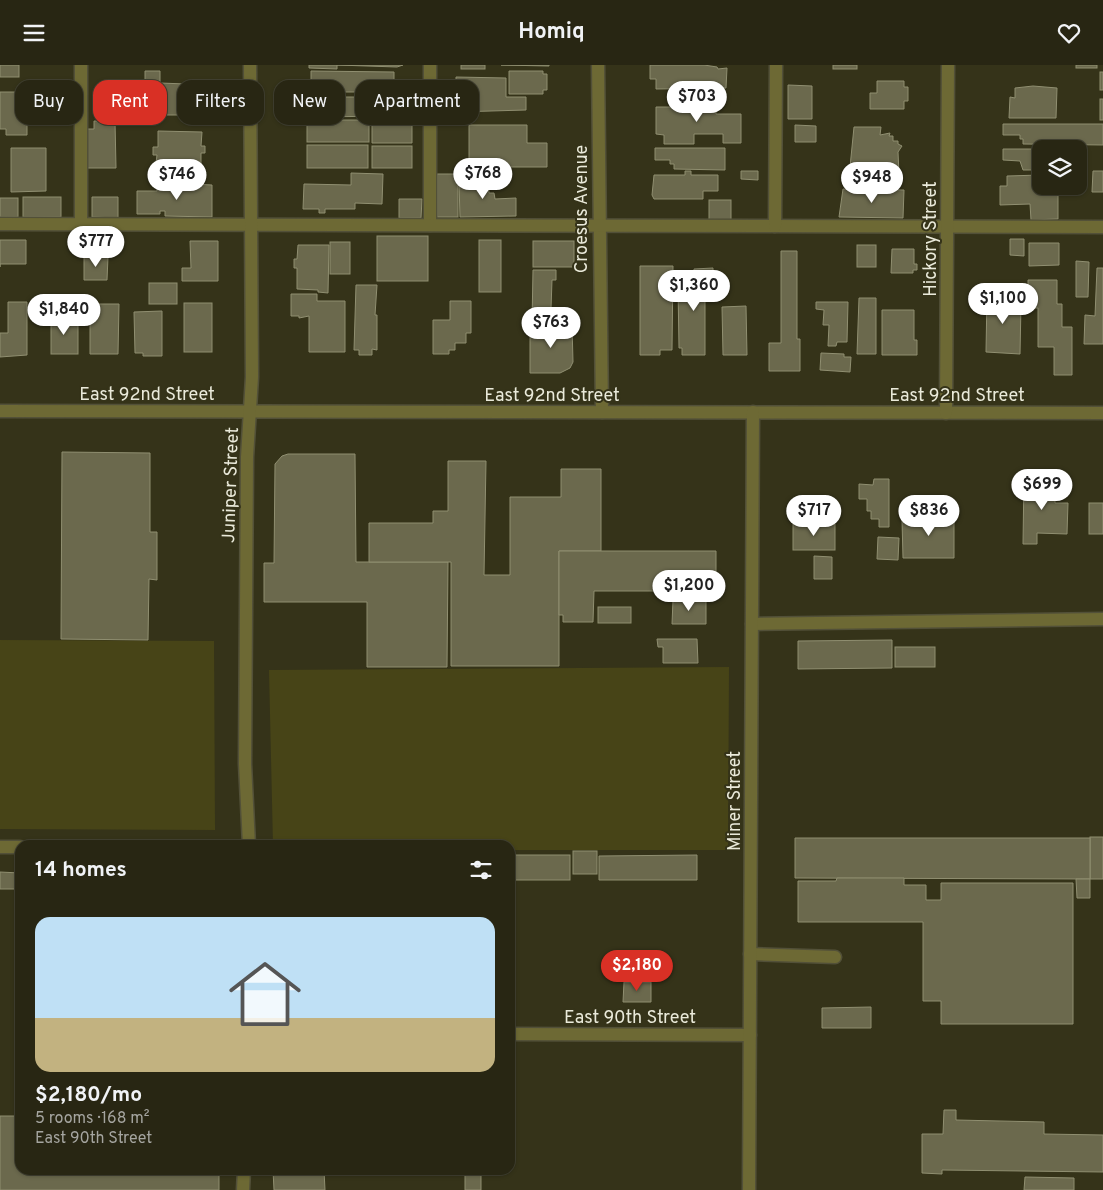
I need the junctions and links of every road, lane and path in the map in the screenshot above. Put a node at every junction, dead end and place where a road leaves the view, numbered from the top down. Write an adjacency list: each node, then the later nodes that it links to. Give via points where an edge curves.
1 (81, 65): 8 (street)
2 (250, 65): 9 (street, Juniper Street)
3 (430, 65): 10 (street)
4 (598, 65): 11 (street, Croesus Avenue)
5 (776, 65): 12 (street)
6 (948, 65): 13 (street, Hickory Street)
7 (0, 225): 8 (street)
8 (81, 225): 9 (street)
9 (250, 225): 10 (street); 16 (street, Juniper Street)
10 (430, 225): 11 (street)
11 (598, 225): 12 (street); 17 (street, Croesus Avenue)
12 (775, 226): 13 (street)
13 (947, 227): 14 (street); 19 (street, Hickory Street)
14 (1103, 227)
15 (0, 411): 16 (street, East 92nd Street)
16 (250, 411): 17 (street, East 92nd Street); 23 (street, Juniper Street, via 245,754)
17 (602, 412): 18 (street, East 92nd Street)
18 (753, 413): 19 (street, East 92nd Street); 22 (street, Miner Street)
19 (946, 413): 20 (street, East 92nd Street)
20 (1103, 413)
21 (1103, 619): 22 (street)
22 (752, 624): 26 (street, Miner Street)
23 (248, 840)
24 (0, 847): 25 (street)
25 (15, 847)
26 (750, 955): 27 (street); 29 (street, Miner Street)
27 (835, 957)
28 (515, 1034): 29 (street, East 90th Street)
29 (750, 1035): 32 (street, Miner Street)
30 (244, 1175): 31 (street)
31 (243, 1190)
32 (749, 1190)

